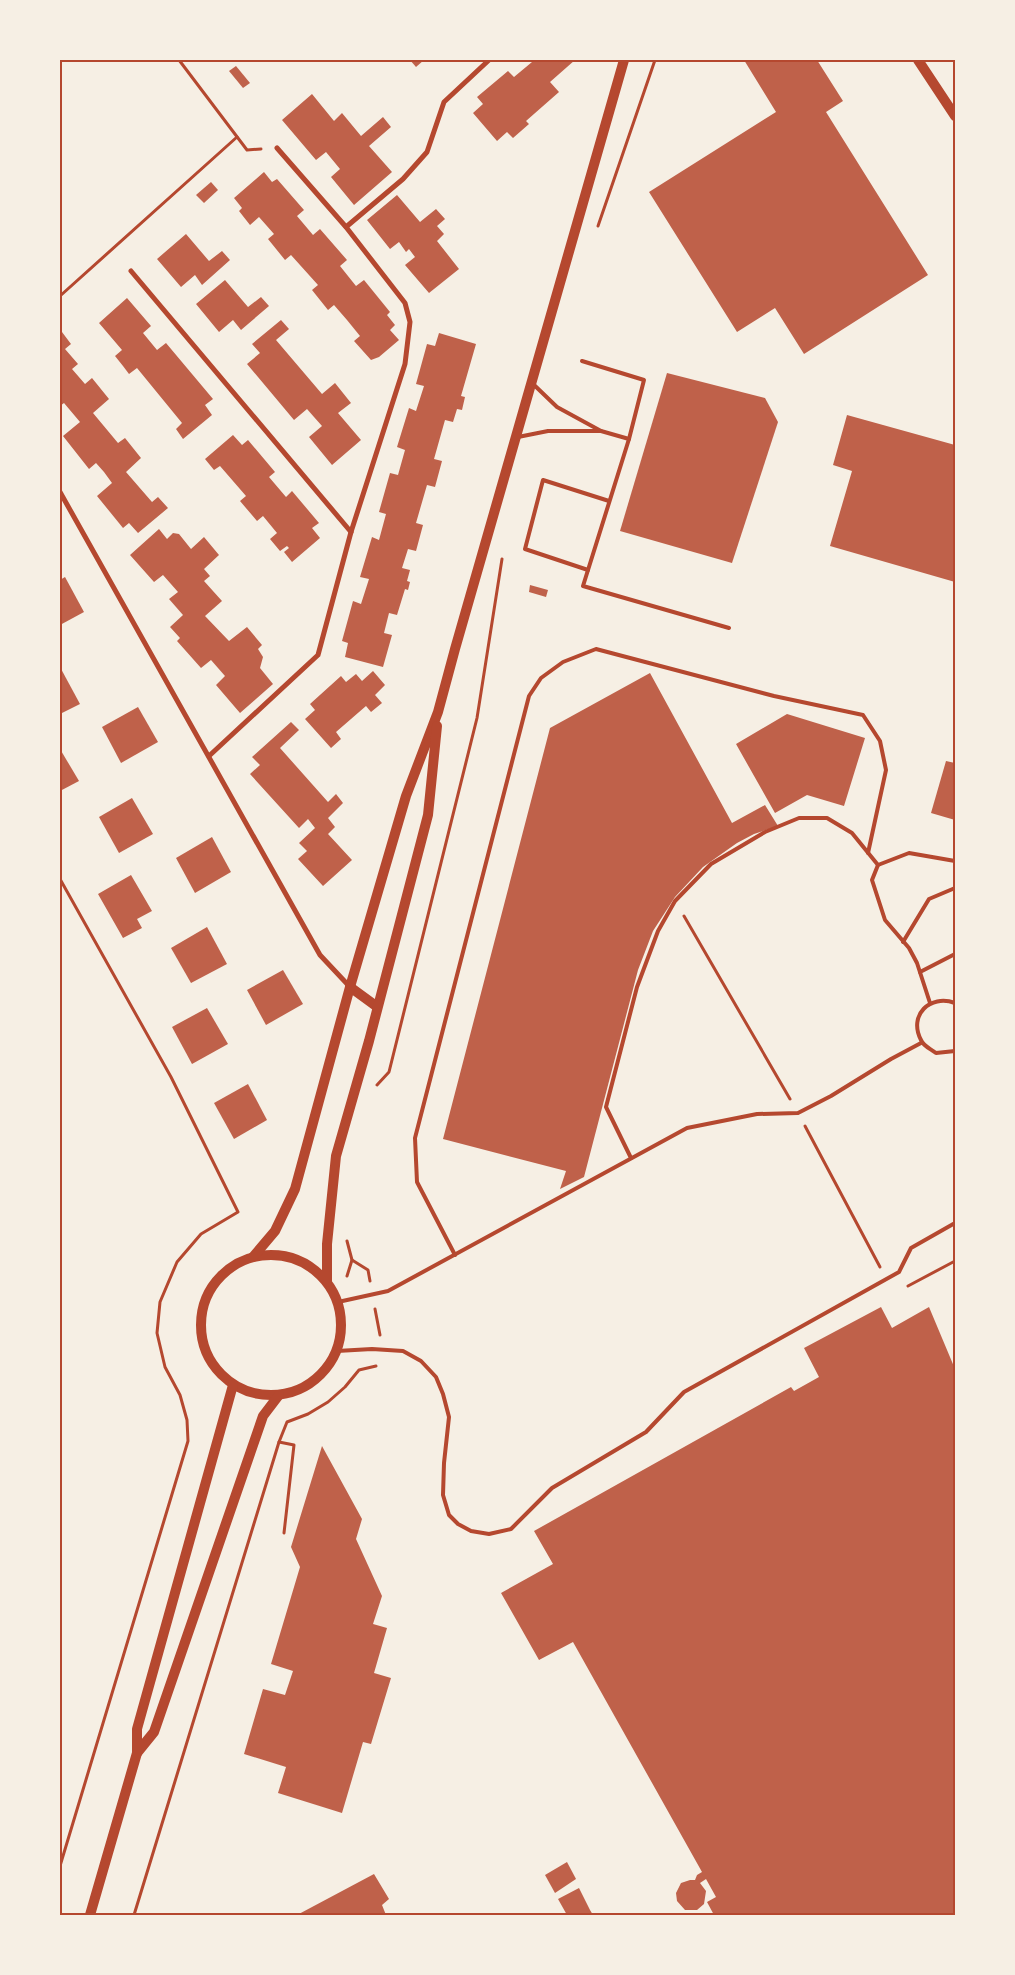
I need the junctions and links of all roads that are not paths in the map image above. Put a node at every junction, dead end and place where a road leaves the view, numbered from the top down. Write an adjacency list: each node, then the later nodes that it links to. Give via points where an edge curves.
1 (489, 60): 6 (street, via 444,102 427,152 404,178)
2 (624, 60): 9 (main road)
3 (918, 60): 4 (main road)
4 (955, 116)
5 (276, 148): 6 (street)
6 (346, 228): 15 (street, via 405,303 410,322 405,364)
7 (131, 271): 15 (street)
8 (582, 361): 12 (lane, via 644,380)
9 (531, 382): 10 (lane, via 557,407); 11 (main road)
10 (601, 431): 11 (lane, via 548,431); 12 (lane)
11 (516, 438): 18 (main road)
12 (628, 439): 14 (lane)
13 (60, 492): 19 (street)
14 (609, 501): 16 (lane); 16 (lane, via 543,480 525,549)
15 (351, 532): 19 (street, via 318,656)
16 (588, 570): 17 (lane, via 583,586)
17 (729, 628)
18 (438, 712): 27 (main road, via 406,796); 30 (main road, via 428,814)
19 (209, 756): 27 (street, via 320,955)
20 (868, 853): 22 (lane); 33 (lane, via 852,833 828,818 799,818 765,832 711,864 675,901 658,931 637,987 606,1107); 35 (lane, via 886,770 880,741 863,714 774,696 596,649 563,662 541,678 529,696 415,1138 417,1182)
21 (955, 861): 22 (lane, via 909,853)
22 (878, 865): 24 (lane, via 872,880 885,920)
23 (955, 888): 24 (lane, via 929,900)
24 (903, 942): 26 (lane)
25 (955, 954): 26 (lane)
26 (920, 972): 28 (lane)
27 (350, 987): 30 (main road); 36 (main road, via 294,1189 275,1232)
28 (930, 1003): 29 (lane, via 945,1000); 31 (lane, via 920,1014 916,1028)
29 (955, 1003)
30 (376, 1006): 37 (main road, via 336,1156 326,1244)
31 (921, 1043): 32 (lane, via 936,1053); 33 (lane, via 798,1113 757,1114 687,1128)
32 (955, 1051)
33 (631, 1158): 35 (lane)
34 (955, 1224): 39 (lane, via 911,1248 899,1272 684,1392 646,1432 552,1488 511,1529 489,1534 471,1531 449,1515 443,1496 449,1417 436,1377 421,1361 403,1351)
35 (455, 1255): 38 (lane, via 388,1291)
36 (253, 1257): 37 (main road, via 274,1254 294,1258 312,1267); 40 (main road, via 234,1264 219,1278 207,1294 201,1314 201,1335 206,1354 218,1372)
37 (327, 1282): 38 (main road)
38 (338, 1302): 39 (main road, via 341,1336)
39 (337, 1352): 41 (main road, via 314,1381 297,1391)
40 (233, 1385): 41 (main road, via 255,1394); 42 (main road, via 137,1729)
41 (278, 1395): 42 (main road, via 263,1416 154,1732)
42 (137, 1753): 43 (main road)
43 (90, 1915)

